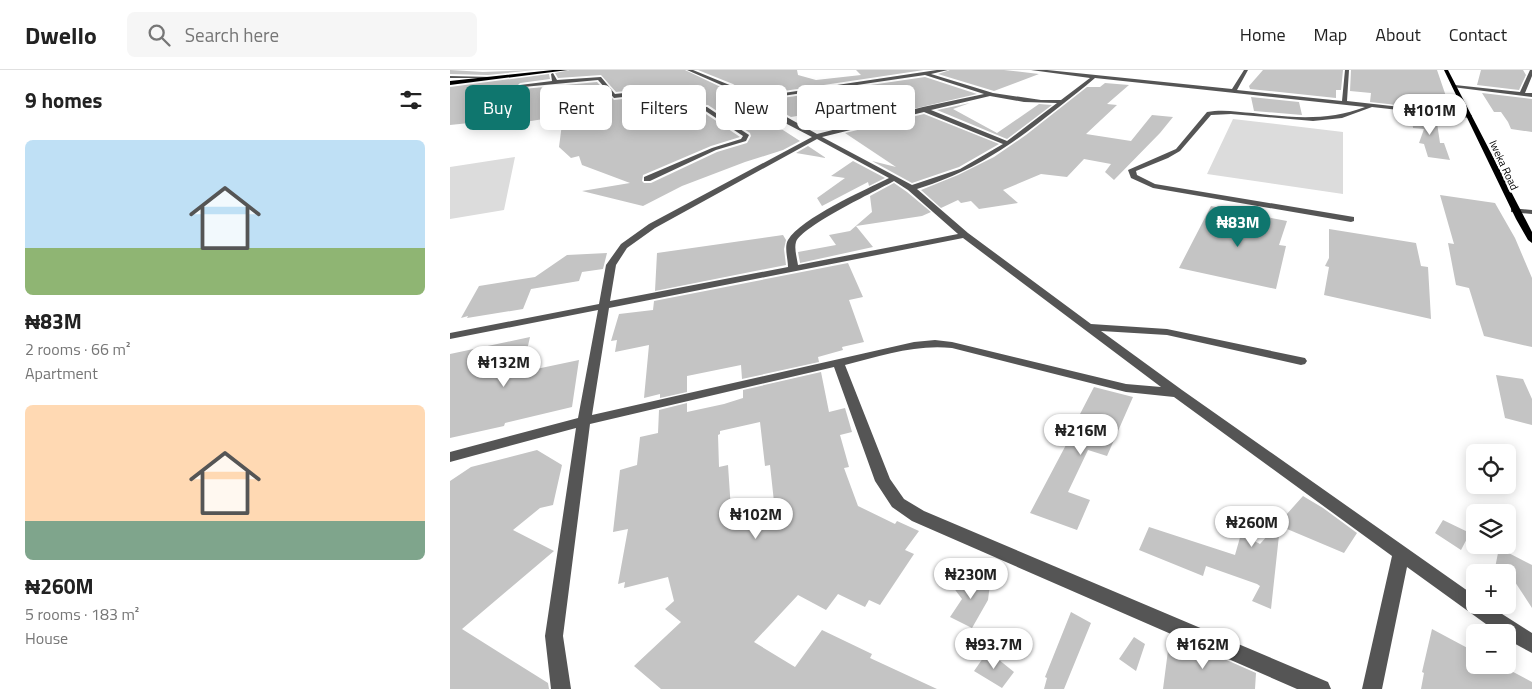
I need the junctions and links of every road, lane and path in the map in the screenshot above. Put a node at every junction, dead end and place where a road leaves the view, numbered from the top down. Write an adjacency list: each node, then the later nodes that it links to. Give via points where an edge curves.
1 (566, 70): 9 (main road)
2 (689, 70): 18 (street)
3 (946, 70): 10 (street)
4 (1033, 70): 13 (street)
5 (1246, 70): 20 (street)
6 (1347, 70): 26 (street)
7 (1446, 70): 19 (main road, Iweka Road)
8 (1532, 70): 22 (street)
9 (553, 71): 12 (main road); 15 (street)
10 (926, 74): 21 (street); 23 (street)
11 (450, 77): 14 (street)
12 (500, 77): 14 (street)
13 (1093, 78): 20 (street); 25 (street)
14 (492, 81): 16 (main road)
15 (555, 82): 17 (street); 34 (street, via 599,78 614,96 662,91 675,99 679,107 705,108 745,133 744,140)
16 (450, 83)
17 (523, 85)
18 (725, 85)
19 (1455, 87): 22 (street); 29 (main road, Iweka Road)
20 (1233, 92): 26 (street)
21 (787, 94)
22 (1522, 94): 24 (street)
23 (988, 95): 25 (street, via 1026,102); 28 (street)
24 (1532, 95)
25 (1060, 101): 32 (street)
26 (1344, 104): 27 (street)
27 (1371, 106): 29 (street); 38 (street, via 1354,114 1324,119 1209,113 1178,150 1132,170 1134,176 1153,186)
28 (923, 109): 31 (street, via 833,130); 32 (street)
29 (1470, 116): 36 (main road, Iweka Road)
30 (787, 122): 31 (street)
31 (818, 137): 33 (street); 42 (street, via 652,226 624,246 610,265)
32 (1007, 143): 35 (street, via 969,167)
33 (895, 178): 35 (street); 41 (street, via 797,233 792,240)
34 (647, 179)
35 (912, 188): 39 (street)
36 (1514, 210): 37 (street); 40 (main road, Iweka Road)
37 (1532, 212)
38 (1350, 219)
39 (965, 235): 41 (street); 43 (street)
40 (1532, 240)
41 (793, 268): 42 (street)
42 (603, 306): 44 (street); 48 (street)
43 (1090, 327): 46 (street, via 1167,332); 47 (street)
44 (450, 336)
45 (838, 362): 47 (street, via 935,343 1126,388); 48 (street); 53 (street, via 883,481 898,503 918,516)
46 (1301, 362)
47 (1177, 393): 50 (street)
48 (584, 422): 49 (street); 52 (street, via 554,636)
49 (450, 457)
50 (1401, 554): 51 (street); 54 (street)
51 (1532, 644)
52 (561, 689)
53 (1321, 689)
54 (1372, 689)

